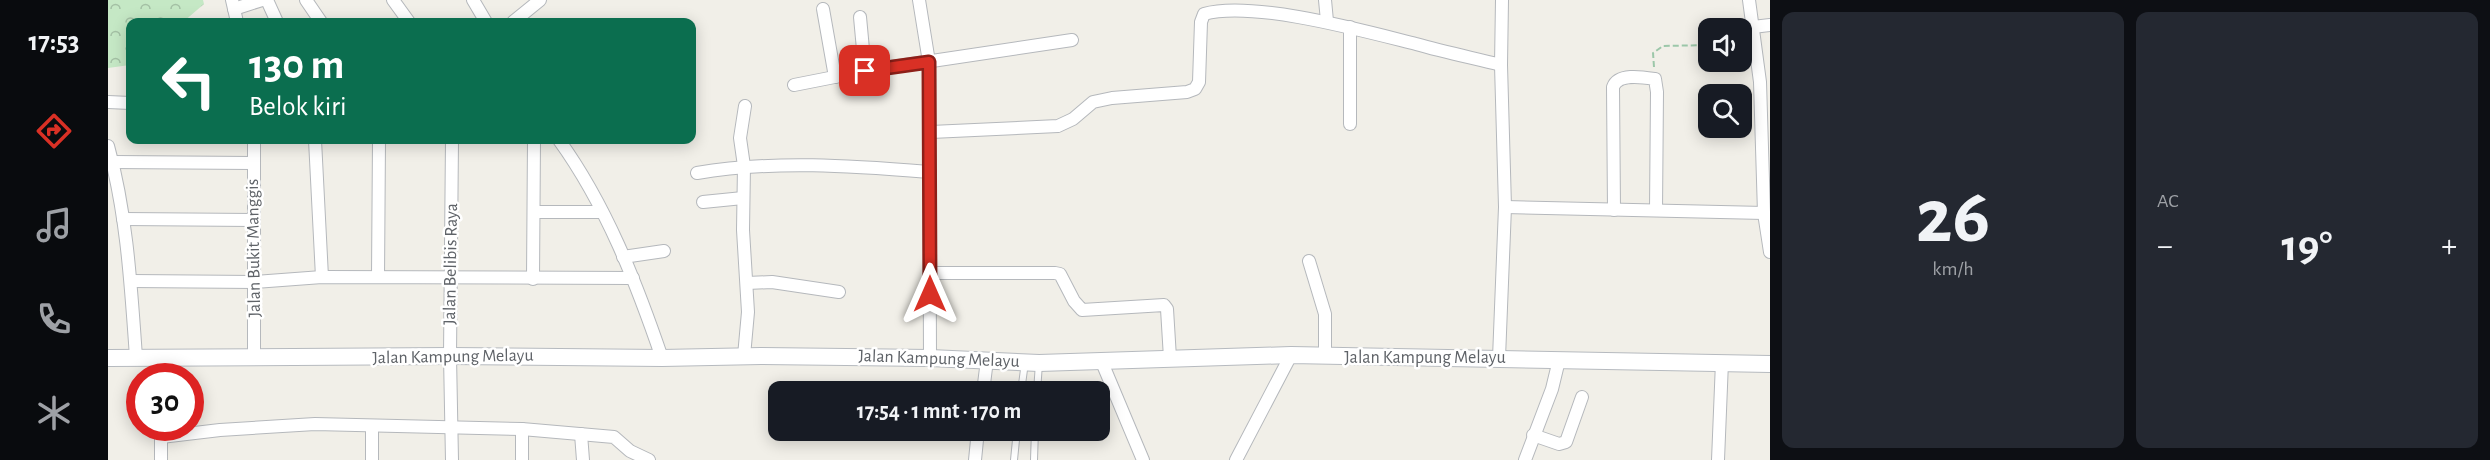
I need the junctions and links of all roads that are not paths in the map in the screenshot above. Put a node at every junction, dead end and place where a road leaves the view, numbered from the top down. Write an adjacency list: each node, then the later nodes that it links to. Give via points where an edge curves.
1 (262, 0): 11 (street)
2 (267, 0): 14 (street)
3 (306, 0): 15 (street)
4 (393, 0): 16 (street)
5 (473, 0): 17 (street)
6 (540, 0): 18 (street)
7 (919, 0): 24 (street)
8 (1325, 0): 19 (street)
9 (1502, 0): 25 (street)
10 (1749, 0): 22 (street)
11 (233, 5)
12 (823, 9): 27 (street)
13 (860, 17): 26 (street)
14 (275, 18)
15 (318, 18)
16 (406, 18)
17 (484, 18)
18 (518, 18)
19 (1327, 21): 21 (street); 34 (street, via 1262,8 1213,10 1204,14 1201,22 1195,89 1093,102 1058,126)
20 (1770, 25): 22 (street)
21 (1350, 27): 25 (street); 33 (street)
22 (1753, 27): 28 (street)
23 (1072, 40): 24 (street)
24 (929, 62): 26 (street); 34 (street)
25 (1501, 65): 49 (street)
26 (865, 71): 27 (street)
27 (835, 77): 29 (street)
28 (1765, 82): 54 (street)
29 (794, 85)
30 (108, 102): 31 (street)
31 (126, 102)
32 (745, 106): 44 (street, via 740,138)
33 (1350, 124)
34 (931, 132): 45 (street)
35 (254, 144): 43 (street, Jalan Bukit Manggis)
36 (315, 144): 62 (street)
37 (379, 144): 63 (street)
38 (452, 144): 64 (street, Jalan Belibis Raya)
39 (534, 144): 52 (street)
40 (561, 144): 53 (street)
41 (108, 146): 42 (street)
42 (112, 162): 43 (street); 55 (street)
43 (253, 162): 56 (street, Jalan Bukit Manggis)
44 (744, 166): 45 (street, via 838,165); 46 (street); 47 (street)
45 (930, 172): 61 (street)
46 (697, 173)
47 (744, 198): 48 (street); 69 (street)
48 (703, 202)
49 (1505, 207): 50 (street); 82 (street)
50 (1614, 210): 51 (street); 51 (street, via 1613,87 1620,79 1639,76 1654,79 1657,92)
51 (1656, 210): 54 (street)
52 (534, 212): 53 (street); 66 (street)
53 (602, 212): 59 (street)
54 (1764, 213): 58 (street)
55 (123, 219): 56 (street); 67 (street)
56 (254, 220): 68 (street, Jalan Bukit Manggis)
57 (664, 251): 59 (street)
58 (1770, 252)
59 (623, 257): 65 (street)
60 (1309, 261): 77 (street, via 1325,314)
61 (930, 273): 80 (street); 81 (street, via 1055,273 1060,274 1082,310 1164,305)
62 (322, 277): 63 (street); 68 (street)
63 (378, 277): 64 (street)
64 (451, 278): 66 (street); 72 (street, Jalan Belibis Raya)
65 (633, 278): 66 (street); 79 (street)
66 (533, 279)
67 (131, 281): 68 (street); 74 (street)
68 (255, 282): 76 (street, Jalan Bukit Manggis)
69 (747, 283): 70 (street, via 772,282); 73 (street)
70 (839, 292)
71 (1291, 355): 77 (main road, Jalan Kampung Melayu); 81 (main road, Jalan Kampung Melayu); 114 (street)
72 (450, 356): 76 (main road, Jalan Kampung Melayu); 79 (main road, Jalan Kampung Melayu); 95 (street, Jalan Belibis Raya)
73 (744, 356): 79 (main road, Jalan Kampung Melayu); 80 (main road, Jalan Kampung Melayu)
74 (136, 357): 75 (main road, Jalan Kampung Melayu); 78 (main road, Jalan Kampung Melayu)
75 (163, 357): 76 (main road, Jalan Kampung Melayu); 88 (street)
76 (254, 357)
77 (1325, 357): 82 (main road, Jalan Kampung Melayu)
78 (108, 358)
79 (662, 358)
80 (930, 358): 83 (main road, Jalan Kampung Melayu)
81 (1170, 358): 84 (main road, Jalan Kampung Melayu)
82 (1498, 358): 85 (main road, Jalan Kampung Melayu)
83 (987, 360): 86 (main road, Jalan Kampung Melayu); 90 (street)
84 (1101, 360): 86 (main road, Jalan Kampung Melayu); 113 (street)
85 (1559, 360): 87 (main road, Jalan Kampung Melayu); 99 (street)
86 (1032, 362): 91 (lane); 92 (lane)
87 (1722, 362): 89 (main road, Jalan Kampung Melayu); 116 (street)
88 (163, 363)
89 (1770, 364)
90 (984, 381)
91 (1025, 381)
92 (1035, 381)
93 (1582, 397): 99 (street, via 1566,442 1559,444)
94 (372, 427): 95 (street); 97 (street, via 315,424); 105 (street)
95 (452, 427): 96 (street); 106 (street, Jalan Belibis Raya)
96 (522, 429): 98 (street); 107 (street)
97 (204, 431)
98 (581, 434): 108 (street); 109 (street, via 614,437)
99 (1533, 435): 115 (street)
100 (162, 441): 104 (street)
101 (977, 441): 110 (street)
102 (1016, 441): 111 (lane)
103 (1035, 441): 112 (lane)
104 (161, 460)
105 (372, 460)
106 (452, 460)
107 (522, 460)
108 (583, 460)
109 (649, 460)
110 (975, 460)
111 (1014, 460)
112 (1034, 460)
113 (1143, 460)
114 (1236, 460)
115 (1525, 460)
116 (1718, 460)

